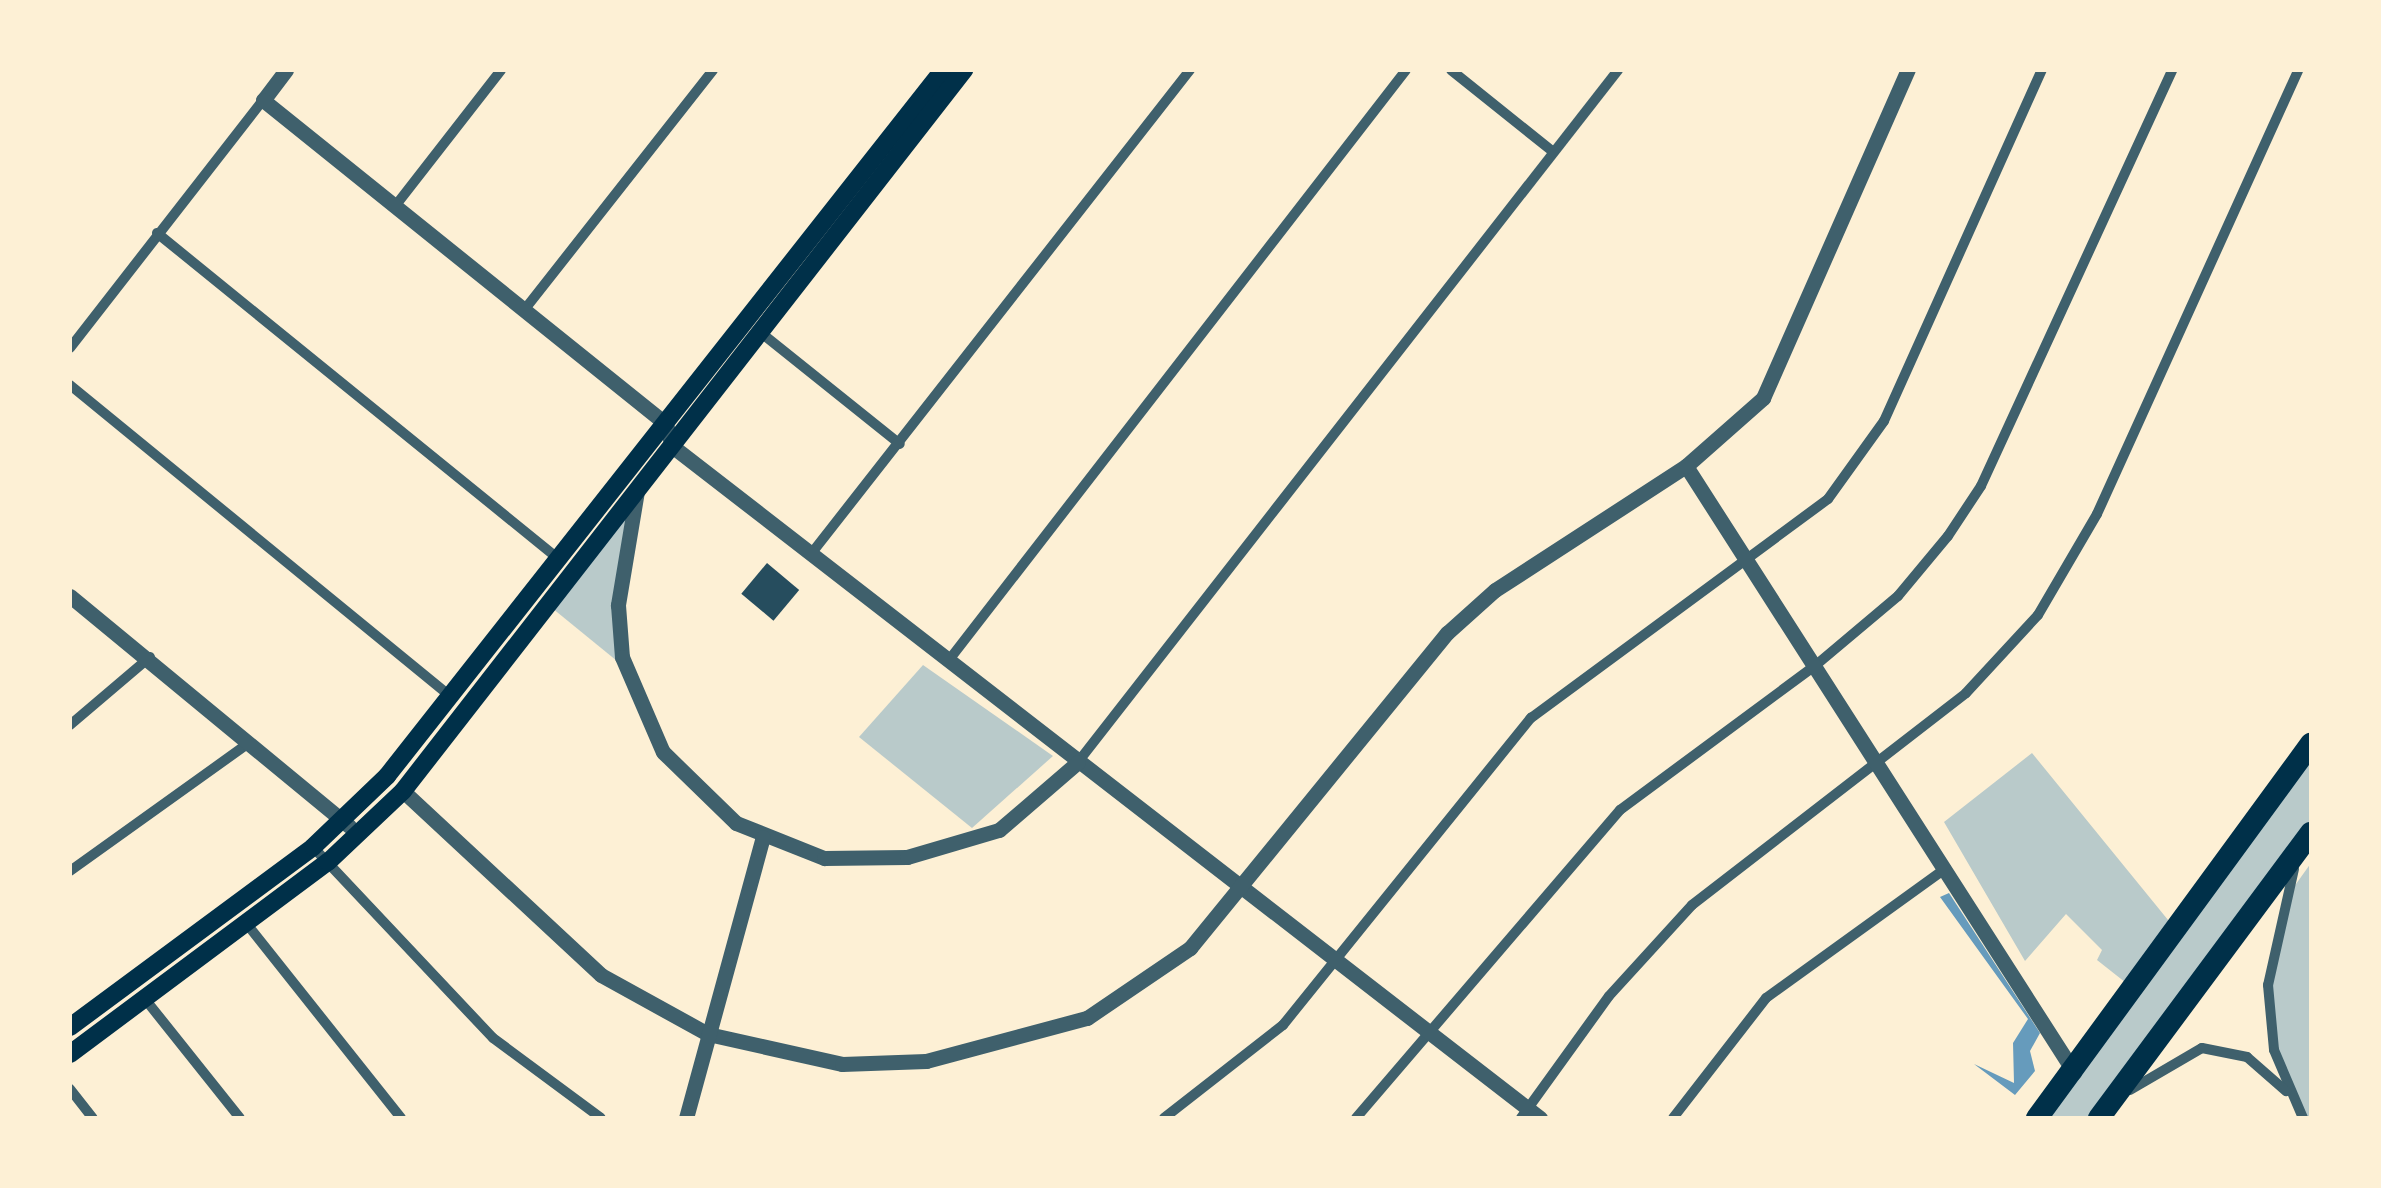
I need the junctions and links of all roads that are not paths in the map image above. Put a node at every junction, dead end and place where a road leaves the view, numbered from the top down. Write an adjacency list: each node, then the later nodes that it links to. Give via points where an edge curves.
1 (286, 70): 14 (street)
2 (501, 70): 16 (street)
3 (714, 70): 18 (street)
4 (943, 70): 22 (main road)
5 (964, 70): 19 (main road)
6 (1190, 70): 23 (street)
7 (1406, 70): 33 (street)
8 (1451, 70): 15 (street)
9 (1618, 70): 15 (street)
10 (1908, 70): 25 (street, via 1763,398)
11 (2042, 70): 29 (street, via 1884,421 1828,499)
12 (2172, 70): 34 (street, via 1980,486 1898,596)
13 (2298, 70): 40 (street, via 2066,573 2008,650)
14 (263, 100): 16 (street); 17 (street)
15 (1552, 151): 39 (street)
16 (396, 205): 18 (street)
17 (157, 234): 20 (street); 28 (street)
18 (525, 309): 22 (street)
19 (760, 332): 23 (street); 24 (main road)
20 (70, 348)
21 (70, 385): 35 (street)
22 (666, 424): 24 (street); 28 (main road)
23 (900, 444): 27 (street)
24 (672, 446): 26 (main road); 27 (street)
25 (1686, 466): 29 (street); 50 (street, via 1446,633)
26 (637, 491): 30 (main road); 44 (street, via 618,605 631,686 663,752 694,790)
27 (810, 554): 33 (street)
28 (559, 560): 30 (street); 35 (main road)
29 (1752, 563): 34 (street); 52 (street, via 1531,718)
30 (577, 573): 41 (main road)
31 (70, 596): 32 (street)
32 (150, 656): 36 (street); 37 (street)
33 (948, 660): 39 (street)
34 (1816, 665): 40 (street); 56 (street, via 1620,810 1506,934)
35 (452, 698): 42 (main road)
36 (70, 725)
37 (250, 743): 42 (street); 49 (street)
38 (2311, 744): 58 (highway)
39 (1078, 762): 44 (street, via 1028,812 966,844 863,862); 50 (street)
40 (1879, 762): 48 (street); 62 (street, via 1692,905 1609,996)
41 (402, 791): 43 (main road); 55 (street, via 601,975)
42 (343, 821): 43 (street); 46 (main road)
43 (359, 836): 47 (main road)
44 (763, 837): 55 (street)
45 (2306, 840): 60 (street, via 2268,985 2274,1050); 61 (highway)
46 (313, 847): 47 (street); 54 (main road)
47 (328, 862): 51 (main road); 66 (street, via 494,1038)
48 (1946, 868): 58 (street); 70 (street, via 1766,998)
49 (70, 872)
50 (1238, 888): 52 (street); 55 (street, via 1152,980 1088,1018 1018,1044 842,1064)
51 (246, 923): 53 (main road); 65 (street)
52 (1330, 964): 56 (street); 68 (street, via 1244,1064)
53 (144, 999): 57 (main road); 64 (street)
54 (70, 1028)
55 (708, 1034): 67 (street)
56 (1430, 1038): 62 (street); 69 (street)
57 (70, 1054)
58 (2074, 1072): 71 (highway)
59 (70, 1089): 63 (street)
60 (2290, 1095): 61 (street, via 2247,1057 2202,1048); 72 (street)
61 (2103, 1113)
62 (1530, 1115)
63 (93, 1118)
64 (240, 1118)
65 (400, 1118)
66 (601, 1118)
67 (686, 1118)
68 (1164, 1118)
69 (1356, 1118)
70 (1673, 1118)
71 (2037, 1118)
72 (2303, 1118)

